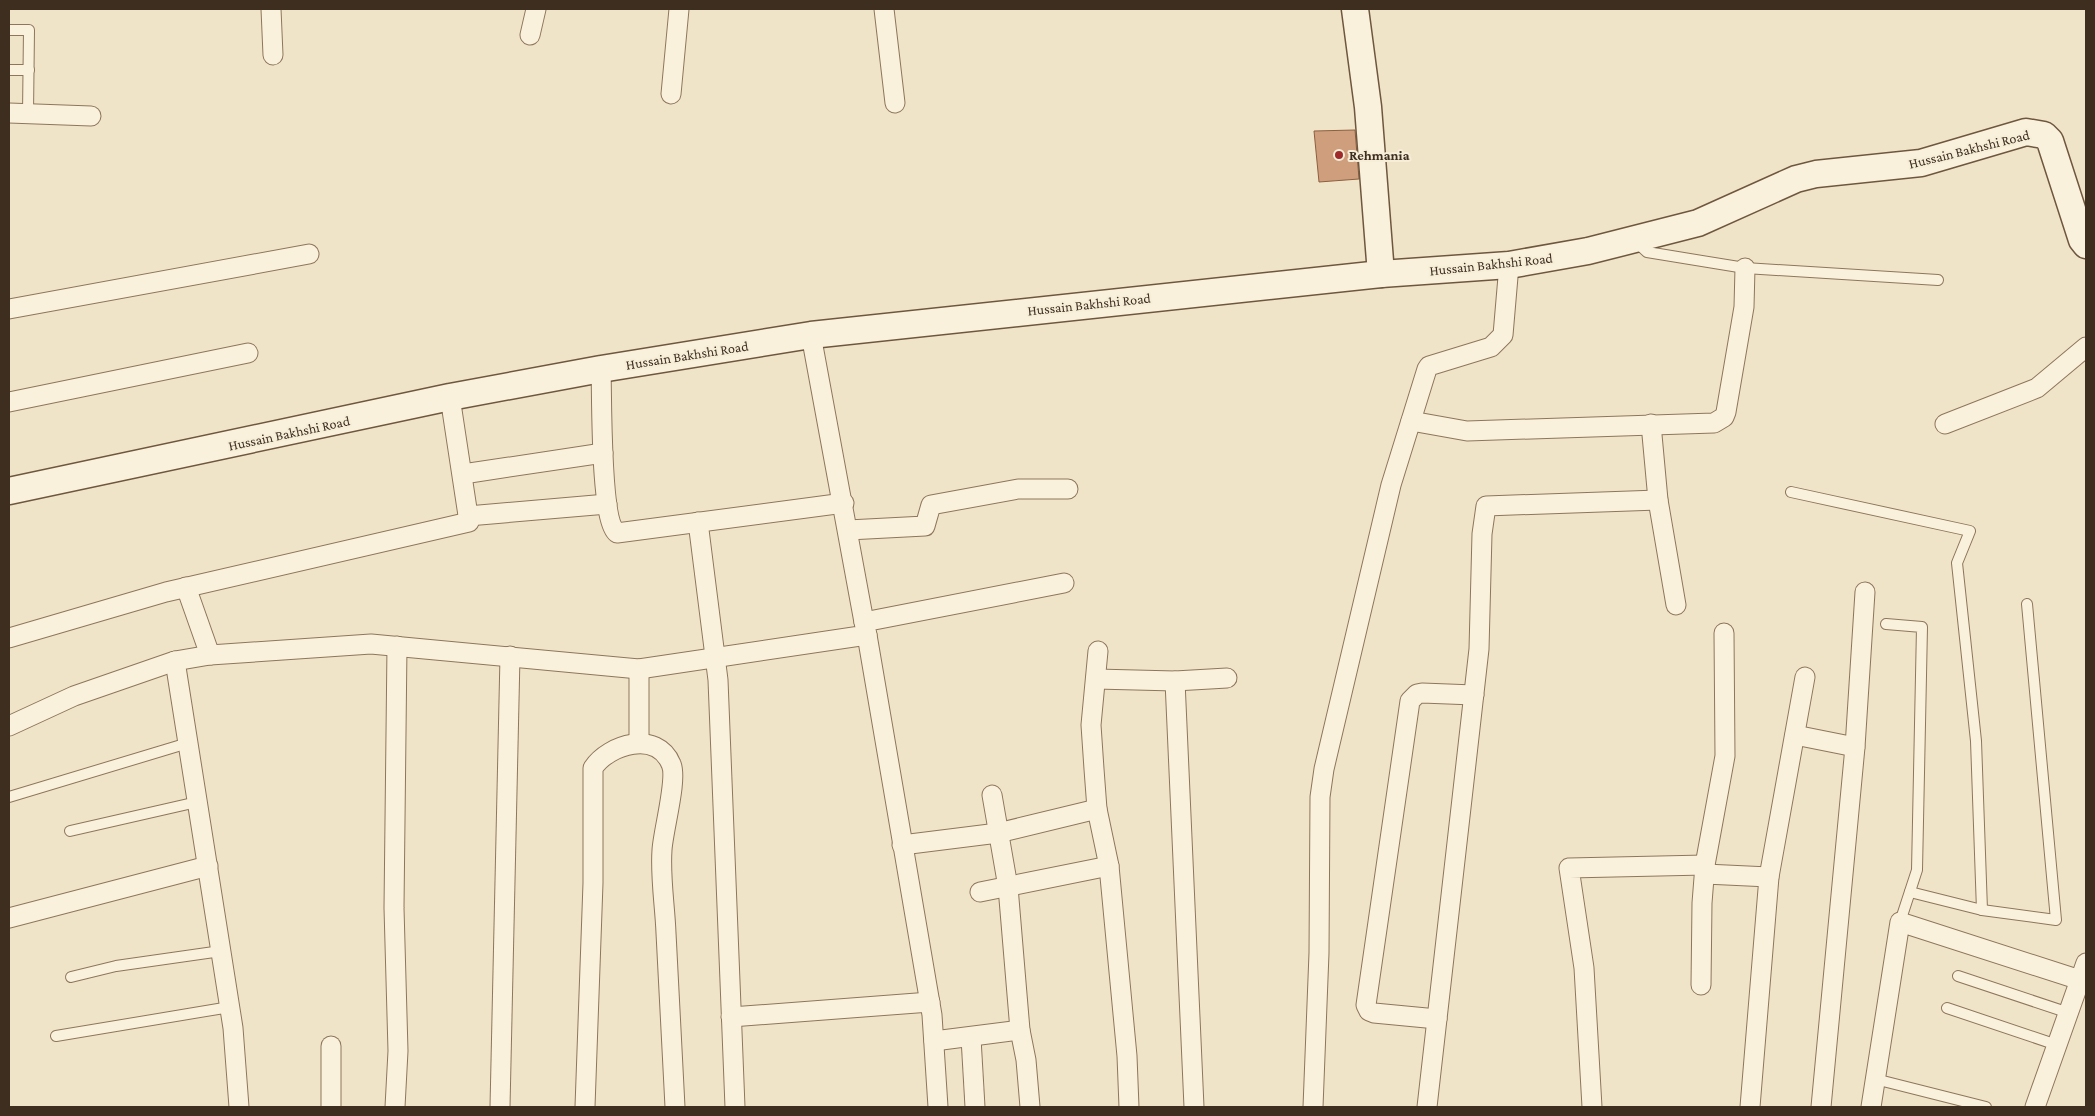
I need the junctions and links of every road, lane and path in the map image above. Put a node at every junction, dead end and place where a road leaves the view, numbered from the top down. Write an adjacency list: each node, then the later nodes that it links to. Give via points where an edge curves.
1 (271, 9): 8 (street)
2 (536, 9): 7 (street)
3 (679, 9): 11 (street)
4 (884, 9): 12 (street)
5 (1355, 9): 21 (street, via 1368,107)
6 (9, 30): 10 (lane, via 29,30)
7 (530, 36)
8 (273, 54)
9 (9, 70): 10 (lane)
10 (29, 70): 14 (lane)
11 (671, 94)
12 (895, 103)
13 (9, 112): 14 (street)
14 (28, 114): 15 (street)
15 (91, 116)
16 (1635, 241): 17 (street, Hussain Bakhshi Road, via 1698,223 1796,179 1921,163 2026,132 2044,135 2050,141); 19 (street, Hussain Bakhshi Road); 20 (lane, via 1647,252)
17 (2086, 245)
18 (309, 254): 23 (street)
19 (1509, 264): 21 (street, Hussain Bakhshi Road); 30 (street, via 1503,335 1491,347 1429,366)
20 (1744, 268): 22 (lane); 31 (street, via 1744,307 1724,417 1714,423)
21 (1381, 274): 24 (street, Hussain Bakhshi Road)
22 (1938, 280)
23 (9, 309)
24 (811, 335): 27 (street, Hussain Bakhshi Road); 39 (street)
25 (2086, 347): 32 (street, via 2037,388)
26 (248, 353): 29 (street)
27 (601, 369): 28 (street, Hussain Bakhshi Road); 33 (street)
28 (450, 397): 34 (street); 36 (street, Hussain Bakhshi Road)
29 (9, 402)
30 (1411, 421): 31 (street, via 1467,431); 117 (street, via 1391,485 1324,769 1320,797 1319,953)
31 (1651, 424): 38 (street)
32 (1945, 424)
33 (603, 453): 34 (street); 40 (street)
34 (463, 474): 41 (street)
35 (1068, 489): 43 (street, via 1018,489 931,506 925,526)
36 (9, 491)
37 (1792, 492): 84 (lane, via 1970,531 1957,562 1976,741)
38 (1658, 500): 48 (street); 64 (street, via 1486,506)
39 (844, 503): 42 (street); 43 (street)
40 (607, 504): 41 (street); 42 (street, via 611,527 621,534)
41 (468, 516): 45 (street, via 469,522)
42 (698, 522): 57 (street)
43 (848, 530): 50 (street)
44 (1064, 583): 50 (street)
45 (186, 587): 52 (street); 55 (street)
46 (1865, 592): 69 (street)
47 (2027, 604): 84 (lane, via 2056,920)
48 (1676, 606)
49 (1886, 624): 83 (lane, via 1922,627 1917,870)
50 (865, 629): 57 (street); 76 (street)
51 (1724, 633): 79 (street, via 1724,756)
52 (9, 638)
53 (397, 646): 55 (street, via 371,644); 56 (street); 107 (street, via 394,908 398,1051)
54 (1098, 651): 62 (street)
55 (210, 655): 58 (street)
56 (510, 656): 59 (street); 108 (street)
57 (715, 658): 59 (street); 96 (street)
58 (175, 661): 65 (street, via 74,696); 67 (street)
59 (640, 669): 68 (street)
60 (1805, 677): 66 (street)
61 (1228, 678): 63 (street)
62 (1096, 679): 63 (street); 73 (street, via 1091,726)
63 (1175, 681): 116 (street)
64 (1474, 695): 97 (street); 97 (street, via 1422,693 1410,701 1366,1005 1374,1013)
65 (9, 726)
66 (1795, 735): 69 (street); 80 (street)
67 (188, 743): 71 (lane); 72 (street)
68 (639, 743): 109 (street, via 614,748 593,768 594,883); 110 (street, via 660,750 672,764 662,850)
69 (1855, 747): 121 (street)
70 (992, 795): 75 (street)
71 (9, 797)
72 (197, 802): 74 (lane); 77 (street)
73 (1097, 809): 75 (street); 78 (street)
74 (70, 831)
75 (998, 833): 76 (street); 81 (street)
76 (902, 845): 92 (street)
77 (208, 866): 85 (street); 87 (street)
78 (1109, 866): 81 (street); 115 (street)
79 (1705, 869): 80 (street); 91 (street); 119 (street, via 1569,868 1584,968)
80 (1769, 876): 120 (street)
81 (1008, 888): 82 (street); 98 (street)
82 (980, 892)
83 (1910, 892): 84 (lane); 86 (lane)
84 (1982, 910)
85 (9, 918)
86 (1900, 922): 88 (street); 104 (street)
87 (221, 951): 90 (lane, via 116,966); 93 (street)
88 (2083, 972): 95 (street)
89 (1958, 976): 95 (lane)
90 (71, 977)
91 (1701, 985)
92 (930, 1002): 96 (street); 101 (street)
93 (230, 1007): 99 (lane); 105 (street)
94 (1947, 1008): 102 (lane)
95 (2069, 1013): 102 (street)
96 (731, 1017): 111 (street)
97 (1437, 1019): 118 (street)
98 (1020, 1030): 100 (street); 114 (street)
99 (56, 1036)
100 (971, 1038): 101 (street); 113 (street)
101 (934, 1041): 112 (street)
102 (2057, 1045): 124 (street)
103 (332, 1046): 106 (street)
104 (1875, 1079): 122 (street); 123 (lane)
105 (239, 1107)
106 (331, 1107)
107 (395, 1107)
108 (500, 1107)
109 (585, 1107)
110 (675, 1107)
111 (734, 1107)
112 (938, 1107)
113 (975, 1107)
114 (1030, 1107)
115 (1129, 1107)
116 (1194, 1107)
117 (1312, 1107)
118 (1427, 1107)
119 (1592, 1107)
120 (1750, 1107)
121 (1821, 1107)
122 (1871, 1107)
123 (1986, 1107)
124 (2035, 1107)

